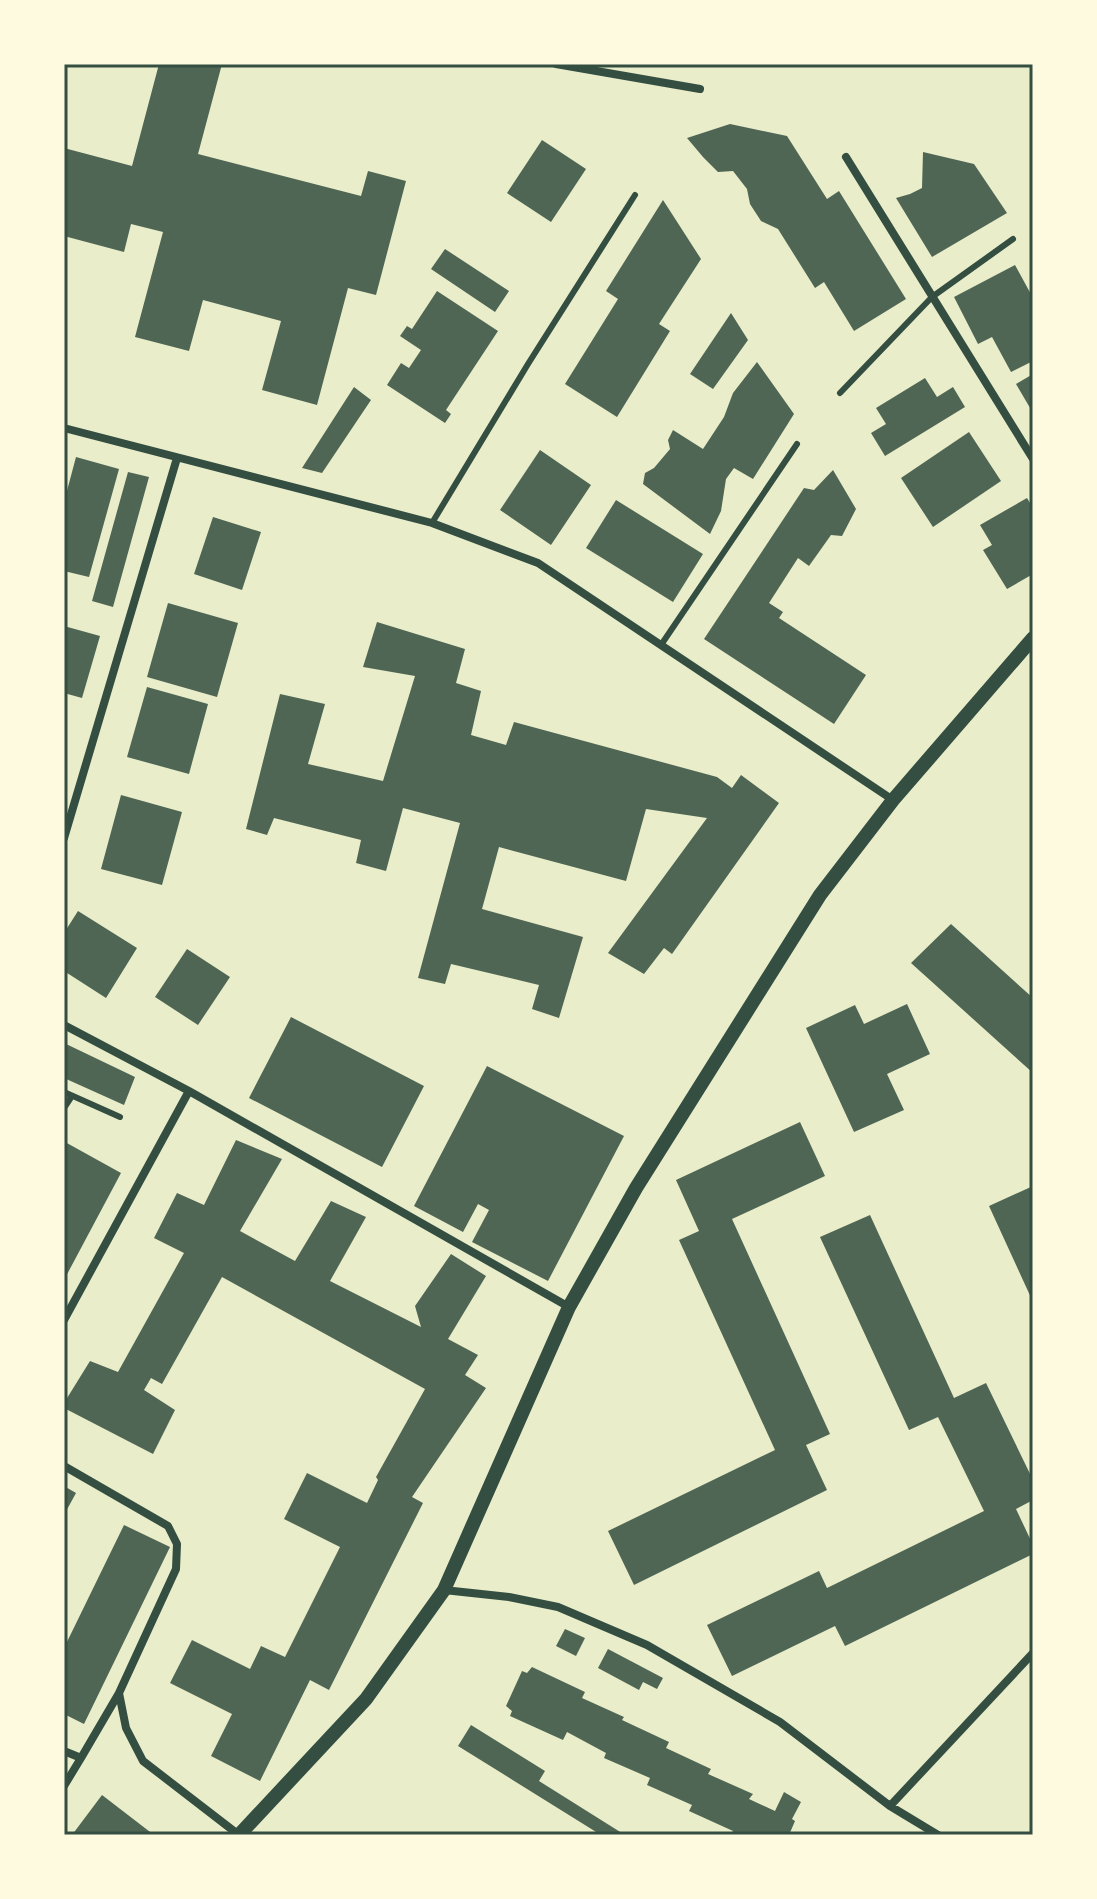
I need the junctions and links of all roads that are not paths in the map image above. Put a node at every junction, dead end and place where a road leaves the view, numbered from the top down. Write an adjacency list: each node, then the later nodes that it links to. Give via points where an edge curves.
1 (556, 64): 2 (street)
2 (700, 89)
3 (846, 157): 6 (street)
4 (635, 195): 12 (lane)
5 (1013, 239): 6 (lane)
6 (932, 297): 7 (lane); 11 (street)
7 (840, 393)
8 (64, 428): 10 (street)
9 (797, 444): 14 (lane)
10 (177, 458): 12 (street); 16 (street)
11 (1033, 459)
12 (432, 523): 14 (street, via 538,563)
13 (1033, 638): 15 (street)
14 (661, 645): 15 (street)
15 (893, 800): 23 (street, via 820,895 636,1188)
16 (64, 838)
17 (64, 1025): 18 (street)
18 (189, 1091): 23 (street); 24 (street)
19 (64, 1092): 20 (lane)
20 (72, 1096): 21 (lane); 22 (lane)
21 (64, 1108)
22 (120, 1117)
23 (569, 1307): 26 (street)
24 (64, 1320)
25 (64, 1466): 28 (street, via 168,1526 177,1544 176,1569)
26 (444, 1590): 32 (street, via 558,1607 647,1645 780,1722); 33 (street, via 366,1699)
27 (1033, 1653): 32 (street)
28 (119, 1693): 30 (street); 33 (street, via 126,1728 143,1761)
29 (64, 1751): 30 (street)
30 (81, 1758): 31 (street)
31 (64, 1786)
32 (890, 1806): 34 (street)
33 (239, 1835)
34 (938, 1835)

